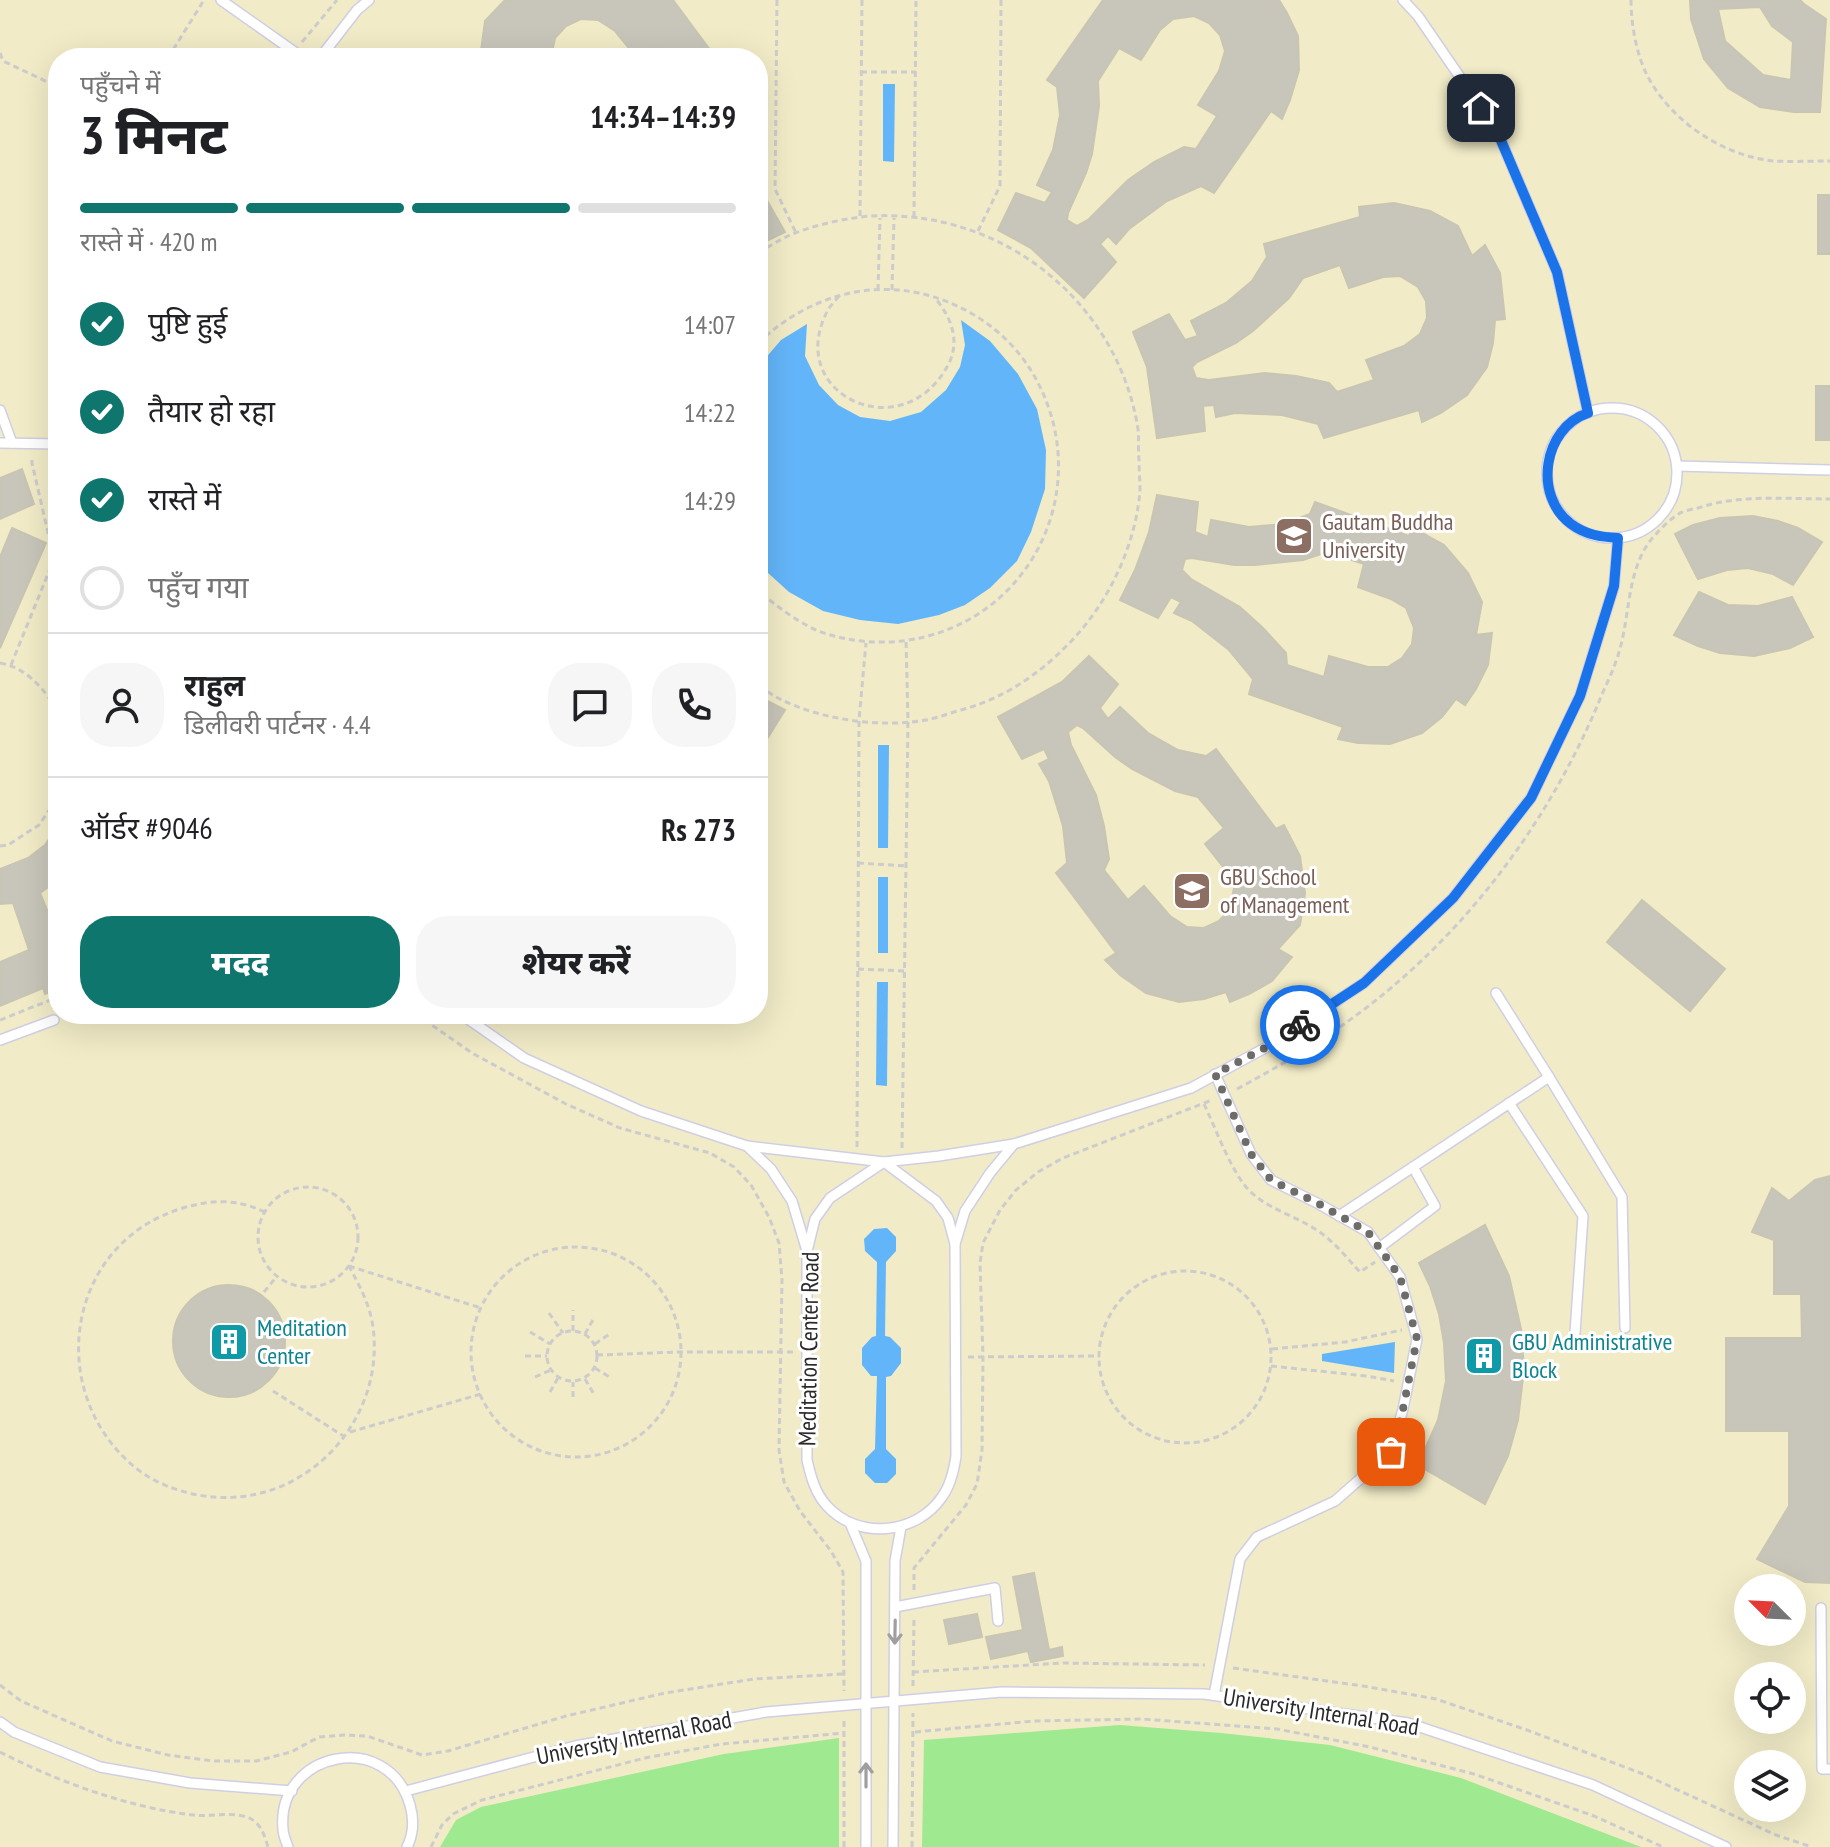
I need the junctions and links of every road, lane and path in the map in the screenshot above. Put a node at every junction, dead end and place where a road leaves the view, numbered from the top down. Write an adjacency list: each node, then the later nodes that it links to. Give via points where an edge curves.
1 (204, 0): 11 (path)
2 (221, 0): 12 (lane)
3 (337, 0): 13 (path)
4 (369, 0): 14 (lane)
5 (777, 0): 25 (path, via 775,189)
6 (862, 0): 16 (path)
7 (916, 0): 17 (path)
8 (1001, 0): 24 (path, via 1000,186)
9 (1403, 0): 33 (lane, via 1497,131 1557,272)
10 (1631, 0): 19 (path, via 1646,72 1666,104 1694,130 1733,151 1772,161)
11 (174, 48)
12 (289, 48)
13 (304, 48)
14 (328, 48)
15 (0, 53): 18 (path, via 3,61)
16 (861, 72): 17 (path); 23 (path)
17 (916, 72): 22 (path)
18 (48, 82)
19 (1830, 161)
20 (894, 216): 21 (path); 22 (path); 28 (path)
21 (881, 217): 23 (path); 27 (path)
22 (914, 217): 24 (path)
23 (860, 218): 25 (path)
24 (977, 232): 51 (path, via 1038,264 1078,301 1106,339 1126,383 1138,430 1140,489 1134,527 1113,583 1091,619 1057,657 982,704)
25 (796, 233): 26 (path)
26 (768, 247)
27 (878, 290): 28 (path); 29 (path)
28 (892, 290): 30 (path)
29 (840, 296): 30 (path, via 826,313 817,355 834,388 854,402 879,408 901,407 920,398 951,359 954,333); 31 (path, via 810,305)
30 (935, 298): 44 (path, via 978,316 1029,365 1048,401 1060,465 1050,524 1008,591 952,629)
31 (768, 334)
32 (0, 410): 35 (lane)
33 (1588, 413): 38 (lane, via 1606,407 1627,409 1654,422 1670,442); 41 (lane, via 1561,431 1549,454 1547,479 1553,502 1570,524 1596,537)
34 (0, 443): 35 (lane)
35 (12, 443): 36 (lane)
36 (33, 443): 37 (lane); 40 (path, via 32,463)
37 (48, 444)
38 (1677, 466): 39 (lane); 41 (lane, via 1676,488 1662,514 1637,533)
39 (1830, 470)
40 (48, 533)
41 (1618, 538): 65 (lane, via 1614,586 1580,696 1531,798 1453,898 1364,983)
42 (48, 574): 47 (path)
43 (768, 598): 45 (path, via 820,631)
44 (906, 640): 45 (path); 51 (path)
45 (866, 641): 50 (path)
46 (0, 663): 47 (path)
47 (11, 665): 49 (path)
48 (768, 692): 50 (path, via 833,717)
49 (48, 695)
50 (859, 720): 51 (path); 54 (path)
51 (908, 721): 55 (path)
52 (48, 812): 53 (path, via 39,825)
53 (0, 846)
54 (858, 863): 55 (path); 56 (path)
55 (906, 866): 57 (path)
56 (858, 969): 57 (path); 70 (path)
57 (905, 971): 71 (path)
58 (1496, 993): 66 (lane)
59 (48, 1001): 60 (path)
60 (0, 1020)
61 (48, 1022): 64 (lane)
62 (430, 1024): 98 (path, via 566,1104 620,1128 710,1153 734,1167 751,1185 779,1243)
63 (475, 1024): 69 (lane, via 524,1058 641,1111)
64 (0, 1040)
65 (1215, 1074): 68 (lane, via 1191,1088); 75 (lane, via 1251,1154 1271,1180)
66 (1549, 1077): 67 (lane); 87 (lane, via 1622,1197)
67 (1509, 1103): 73 (lane); 92 (lane, via 1583,1216)
68 (1014, 1144): 71 (lane); 76 (lane, via 965,1211)
69 (747, 1146): 70 (lane); 78 (lane, via 771,1169 792,1201)
70 (857, 1158): 72 (lane)
71 (902, 1160): 72 (lane)
72 (884, 1162): 76 (lane, via 936,1201 948,1218); 78 (lane, Meditation Center Road, via 830,1198 815,1219)
73 (1413, 1167): 75 (lane); 77 (lane, via 1435,1206)
74 (265, 1212): 79 (path, via 282,1194 300,1187 320,1187 337,1195 358,1228); 80 (path, via 259,1245); 120 (path, via 230,1201 200,1203 145,1225 121,1245 89,1293 80,1323 80,1377 89,1407 106,1437 131,1464 177,1490 202,1496 255,1495 286,1485 309,1472)
75 (1339, 1216): 77 (lane, via 1368,1232)
76 (955, 1244): 104 (lane)
77 (1379, 1248): 86 (lane, via 1400,1277)
78 (807, 1251): 99 (lane, Meditation Center Road)
79 (349, 1266): 80 (path, via 316,1286 297,1286); 82 (path); 119 (path, via 372,1321 374,1350 371,1380)
80 (277, 1276): 81 (path)
81 (264, 1292)
82 (481, 1308): 97 (path, via 510,1269 542,1251 588,1246 623,1257 659,1285 678,1324); 116 (path, via 471,1340 474,1380)
83 (573, 1310): 88 (path)
84 (549, 1313): 90 (path)
85 (594, 1318): 93 (path)
86 (1414, 1328): 96 (path); 113 (lane, via 1417,1339)
87 (1625, 1328)
88 (573, 1331): 90 (path); 93 (path)
89 (530, 1332): 94 (path)
90 (563, 1333): 94 (path)
91 (611, 1333): 95 (path)
92 (1575, 1333)
93 (585, 1334): 95 (path)
94 (550, 1344): 102 (path)
95 (595, 1344): 100 (path)
96 (1272, 1349): 103 (path, via 1258,1308 1234,1284 1202,1271 1166,1272 1137,1285 1112,1311); 105 (path)
97 (680, 1352): 98 (path); 100 (path); 116 (path, via 671,1399 642,1434 608,1453 564,1457 530,1448 493,1418)
98 (781, 1352): 99 (path); 126 (path, via 779,1450 784,1482 843,1572)
99 (807, 1352): 121 (lane, Meditation Center Road, via 807,1460 813,1486 827,1506)
100 (597, 1355): 106 (path)
101 (525, 1356): 102 (path)
102 (547, 1356): 107 (path)
103 (1100, 1356): 104 (path); 105 (path, via 1100,1375 1113,1406 1137,1430 1169,1443 1205,1443 1234,1430 1258,1405)
104 (956, 1357): 122 (lane, via 954,1471 933,1509)
105 (1271, 1366): 113 (path)
106 (595, 1368): 110 (path); 111 (path)
107 (551, 1370): 108 (path); 109 (path)
108 (535, 1377)
109 (558, 1378): 112 (path); 115 (path)
110 (611, 1378)
111 (585, 1379): 112 (path); 117 (path)
112 (573, 1382): 118 (path)
113 (1408, 1383): 128 (lane, via 1391,1452 1335,1501 1257,1537 1240,1559)
114 (273, 1391): 120 (path)
115 (550, 1392)
116 (481, 1394): 119 (path)
117 (595, 1396)
118 (573, 1397)
119 (349, 1432): 120 (path)
120 (345, 1437)
121 (850, 1523): 122 (lane); 131 (lane, via 866,1561)
122 (901, 1527): 123 (lane)
123 (895, 1607): 125 (lane, via 995,1588); 130 (lane, one-way to 130)
124 (1821, 1608): 137 (lane, via 1822,1769)
125 (998, 1621)
126 (844, 1674): 127 (path, via 754,1679 665,1693 422,1755 367,1736 344,1735 319,1737 291,1752 256,1761 168,1755 112,1741 21,1701); 132 (path)
127 (0, 1685)
128 (1214, 1695): 129 (lane, University Internal Road, via 1002,1692); 149 (lane, University Internal Road, via 1408,1723 1593,1785)
129 (913, 1699): 130 (lane, University Internal Road); 134 (path)
130 (894, 1701): 131 (lane, University Internal Road); 146 (lane)
131 (866, 1704): 132 (lane, University Internal Road); 145 (lane, one-way to 131)
132 (844, 1705): 135 (path); 139 (lane, University Internal Road, via 766,1712 575,1746)
133 (0, 1722): 138 (lane, via 100,1767 190,1783)
134 (913, 1732): 147 (path); 148 (path, via 1034,1721 1142,1719 1277,1729 1474,1774 1594,1816)
135 (844, 1733): 143 (path, via 722,1744 645,1758 482,1800 453,1814); 144 (path)
136 (0, 1752): 140 (path, via 116,1799 194,1816 243,1816 257,1822)
137 (1830, 1769)
138 (292, 1791): 139 (lane, via 314,1766 341,1757 363,1758 390,1772); 141 (lane, via 283,1829)
139 (406, 1791): 142 (lane, via 413,1816)
140 (268, 1847)
141 (288, 1847)
142 (407, 1847)
143 (431, 1847)
144 (844, 1847)
145 (866, 1847)
146 (893, 1847)
147 (912, 1847)
148 (1663, 1847)
149 (1726, 1847)

